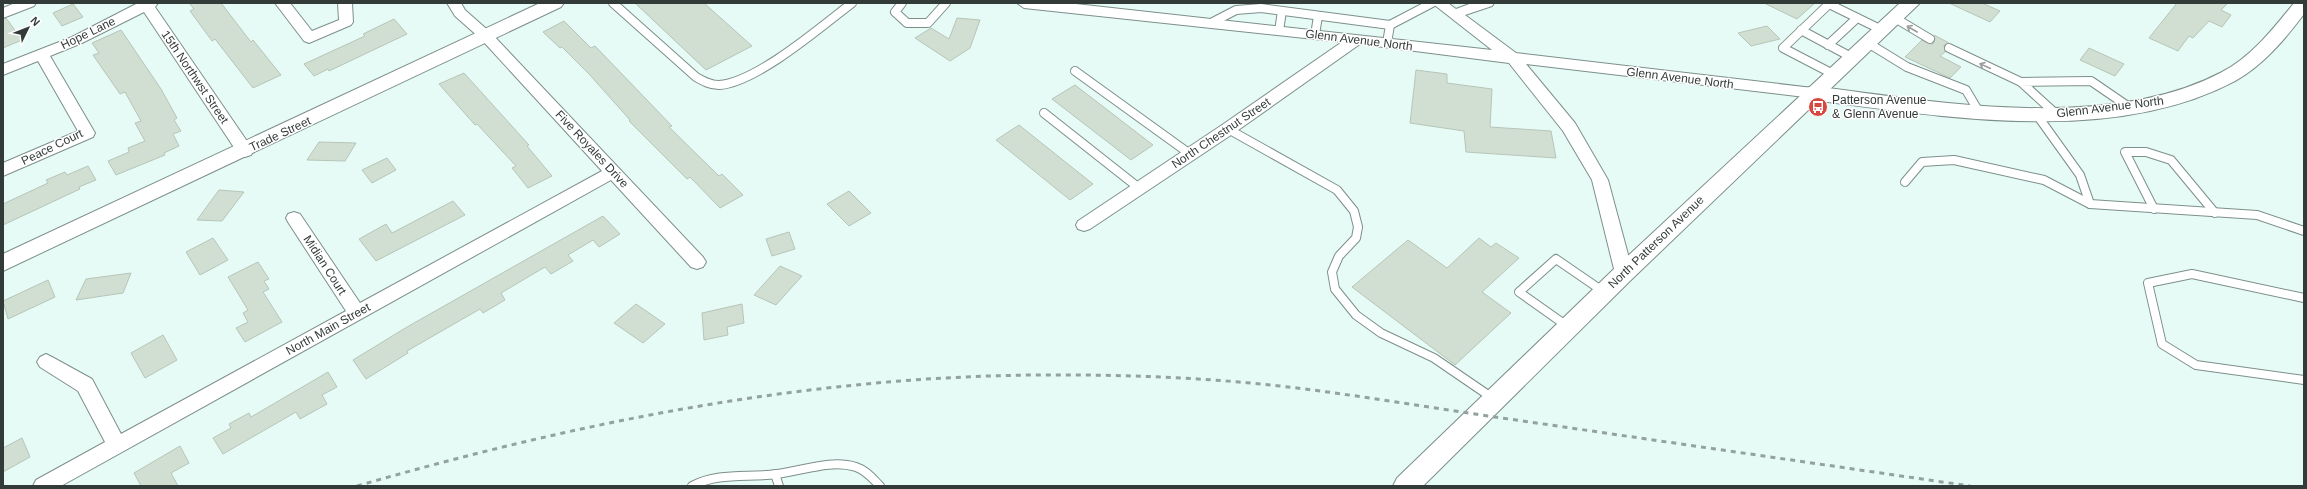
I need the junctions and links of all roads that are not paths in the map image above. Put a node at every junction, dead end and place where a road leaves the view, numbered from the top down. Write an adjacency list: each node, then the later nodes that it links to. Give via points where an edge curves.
1 (29, 3): 18 (street)
2 (282, 3): 3 (street, via 309,38 346,22)
3 (345, 3)
4 (454, 3): 28 (street, Five Royales Drive, via 460,13)
5 (555, 3): 28 (street, Trade Street)
6 (613, 3): 7 (lane, via 696,77 709,84 723,85 768,64)
7 (852, 3)
8 (902, 3): 9 (lane, via 895,12 907,22 928,23)
9 (946, 3)
10 (1024, 3): 22 (street, Glenn Avenue North)
11 (1432, 3): 24 (lane)
12 (1439, 3): 19 (street)
13 (1487, 3): 19 (street)
14 (1911, 3): 23 (main road, North Patterson Avenue)
15 (2303, 3): 43 (street, Glenn Avenue North, via 2258,54 2228,77 2168,100)
16 (147, 4): 35 (street, Hope Lane); 49 (street, 15th Northwst Street)
17 (1282, 11): 20 (lane); 22 (lane, via 1261,8 1236,10); 26 (lane)
18 (3, 13)
19 (1455, 14): 37 (street)
20 (1318, 16): 24 (lane); 27 (lane)
21 (1857, 18): 23 (lane); 25 (lane, via 1829,4); 33 (lane)
22 (1211, 23): 26 (street, Glenn Avenue North)
23 (1888, 24): 30 (lane, one-way to 23); 32 (main road, North Patterson Avenue)
24 (1390, 25): 31 (lane)
25 (1801, 30): 33 (lane); 40 (lane, via 1783,48)
26 (1279, 31): 27 (street, Glenn Avenue North)
27 (1314, 35): 29 (street, Glenn Avenue North)
28 (486, 36): 49 (street, Trade Street); 52 (street, Five Royales Drive)
29 (1357, 39): 31 (street, Glenn Avenue North); 48 (street, North Chestnut Street)
30 (1930, 39)
31 (1387, 43): 37 (street, Glenn Avenue North)
32 (1868, 43): 36 (main road, North Patterson Avenue); 44 (lane, via 1907,67 1966,90)
33 (1828, 45): 36 (lane)
34 (1949, 48): 41 (lane, one-way to 34)
35 (42, 55): 38 (street, Hope Lane); 51 (street, Peace Court, via 87,133)
36 (1853, 58): 40 (main road, North Patterson Avenue)
37 (1514, 59): 42 (street, Glenn Avenue North); 63 (street, via 1569,127 1600,180)
38 (3, 70)
39 (1076, 71): 50 (lane)
40 (1835, 75): 42 (main road, North Patterson Avenue)
41 (2021, 82): 43 (lane, via 2091,81); 46 (lane)
42 (1813, 93): 44 (street, Glenn Avenue North); 63 (main road, North Patterson Avenue)
43 (2129, 107): 46 (street, Glenn Avenue North)
44 (1979, 112): 47 (street, Glenn Avenue North)
45 (1044, 113): 54 (lane)
46 (2056, 114): 47 (street, Glenn Avenue North)
47 (2037, 115): 55 (lane, via 2080,175)
48 (1228, 130): 50 (street, North Chestnut Street); 70 (lane, via 1337,190 1354,211 1358,227 1356,238 1339,256 1332,272 1335,289 1356,315 1381,333 1434,358)
49 (245, 151): 62 (street, Trade Street)
50 (1190, 154): 54 (street, North Chestnut Street)
51 (3, 170)
52 (613, 172): 61 (street, Five Royales Drive); 66 (street, North Main Street)
53 (1905, 182): 55 (lane, via 1922,162 1954,160 2044,180)
54 (1139, 188): 59 (street, North Chestnut Street)
55 (2090, 204): 56 (lane)
56 (2154, 209): 57 (lane); 57 (lane, via 2125,152 2146,152 2172,160)
57 (2215, 213): 60 (lane, via 2257,215)
58 (294, 218): 66 (street, Midian Court)
59 (1084, 225)
60 (2304, 231)
61 (697, 262)
62 (3, 263)
63 (1624, 273): 64 (main road, North Patterson Avenue)
64 (1604, 292): 67 (main road, North Patterson Avenue); 67 (lane, via 1556,259 1519,292)
65 (2304, 298): 69 (lane, via 2192,274 2148,283 2162,344 2196,365)
66 (357, 313): 71 (street, North Main Street)
67 (1568, 327): 70 (main road, North Patterson Avenue)
68 (46, 362): 71 (street, via 85,385)
69 (2304, 380)
70 (1495, 399): 77 (main road, North Patterson Avenue)
71 (117, 445): 73 (street, North Main Street)
72 (774, 474): 74 (lane, via 716,477); 75 (lane); 76 (lane, via 826,465 855,467 872,476)
73 (43, 486)
74 (692, 486)
75 (779, 486)
76 (880, 486)
77 (1406, 486)

